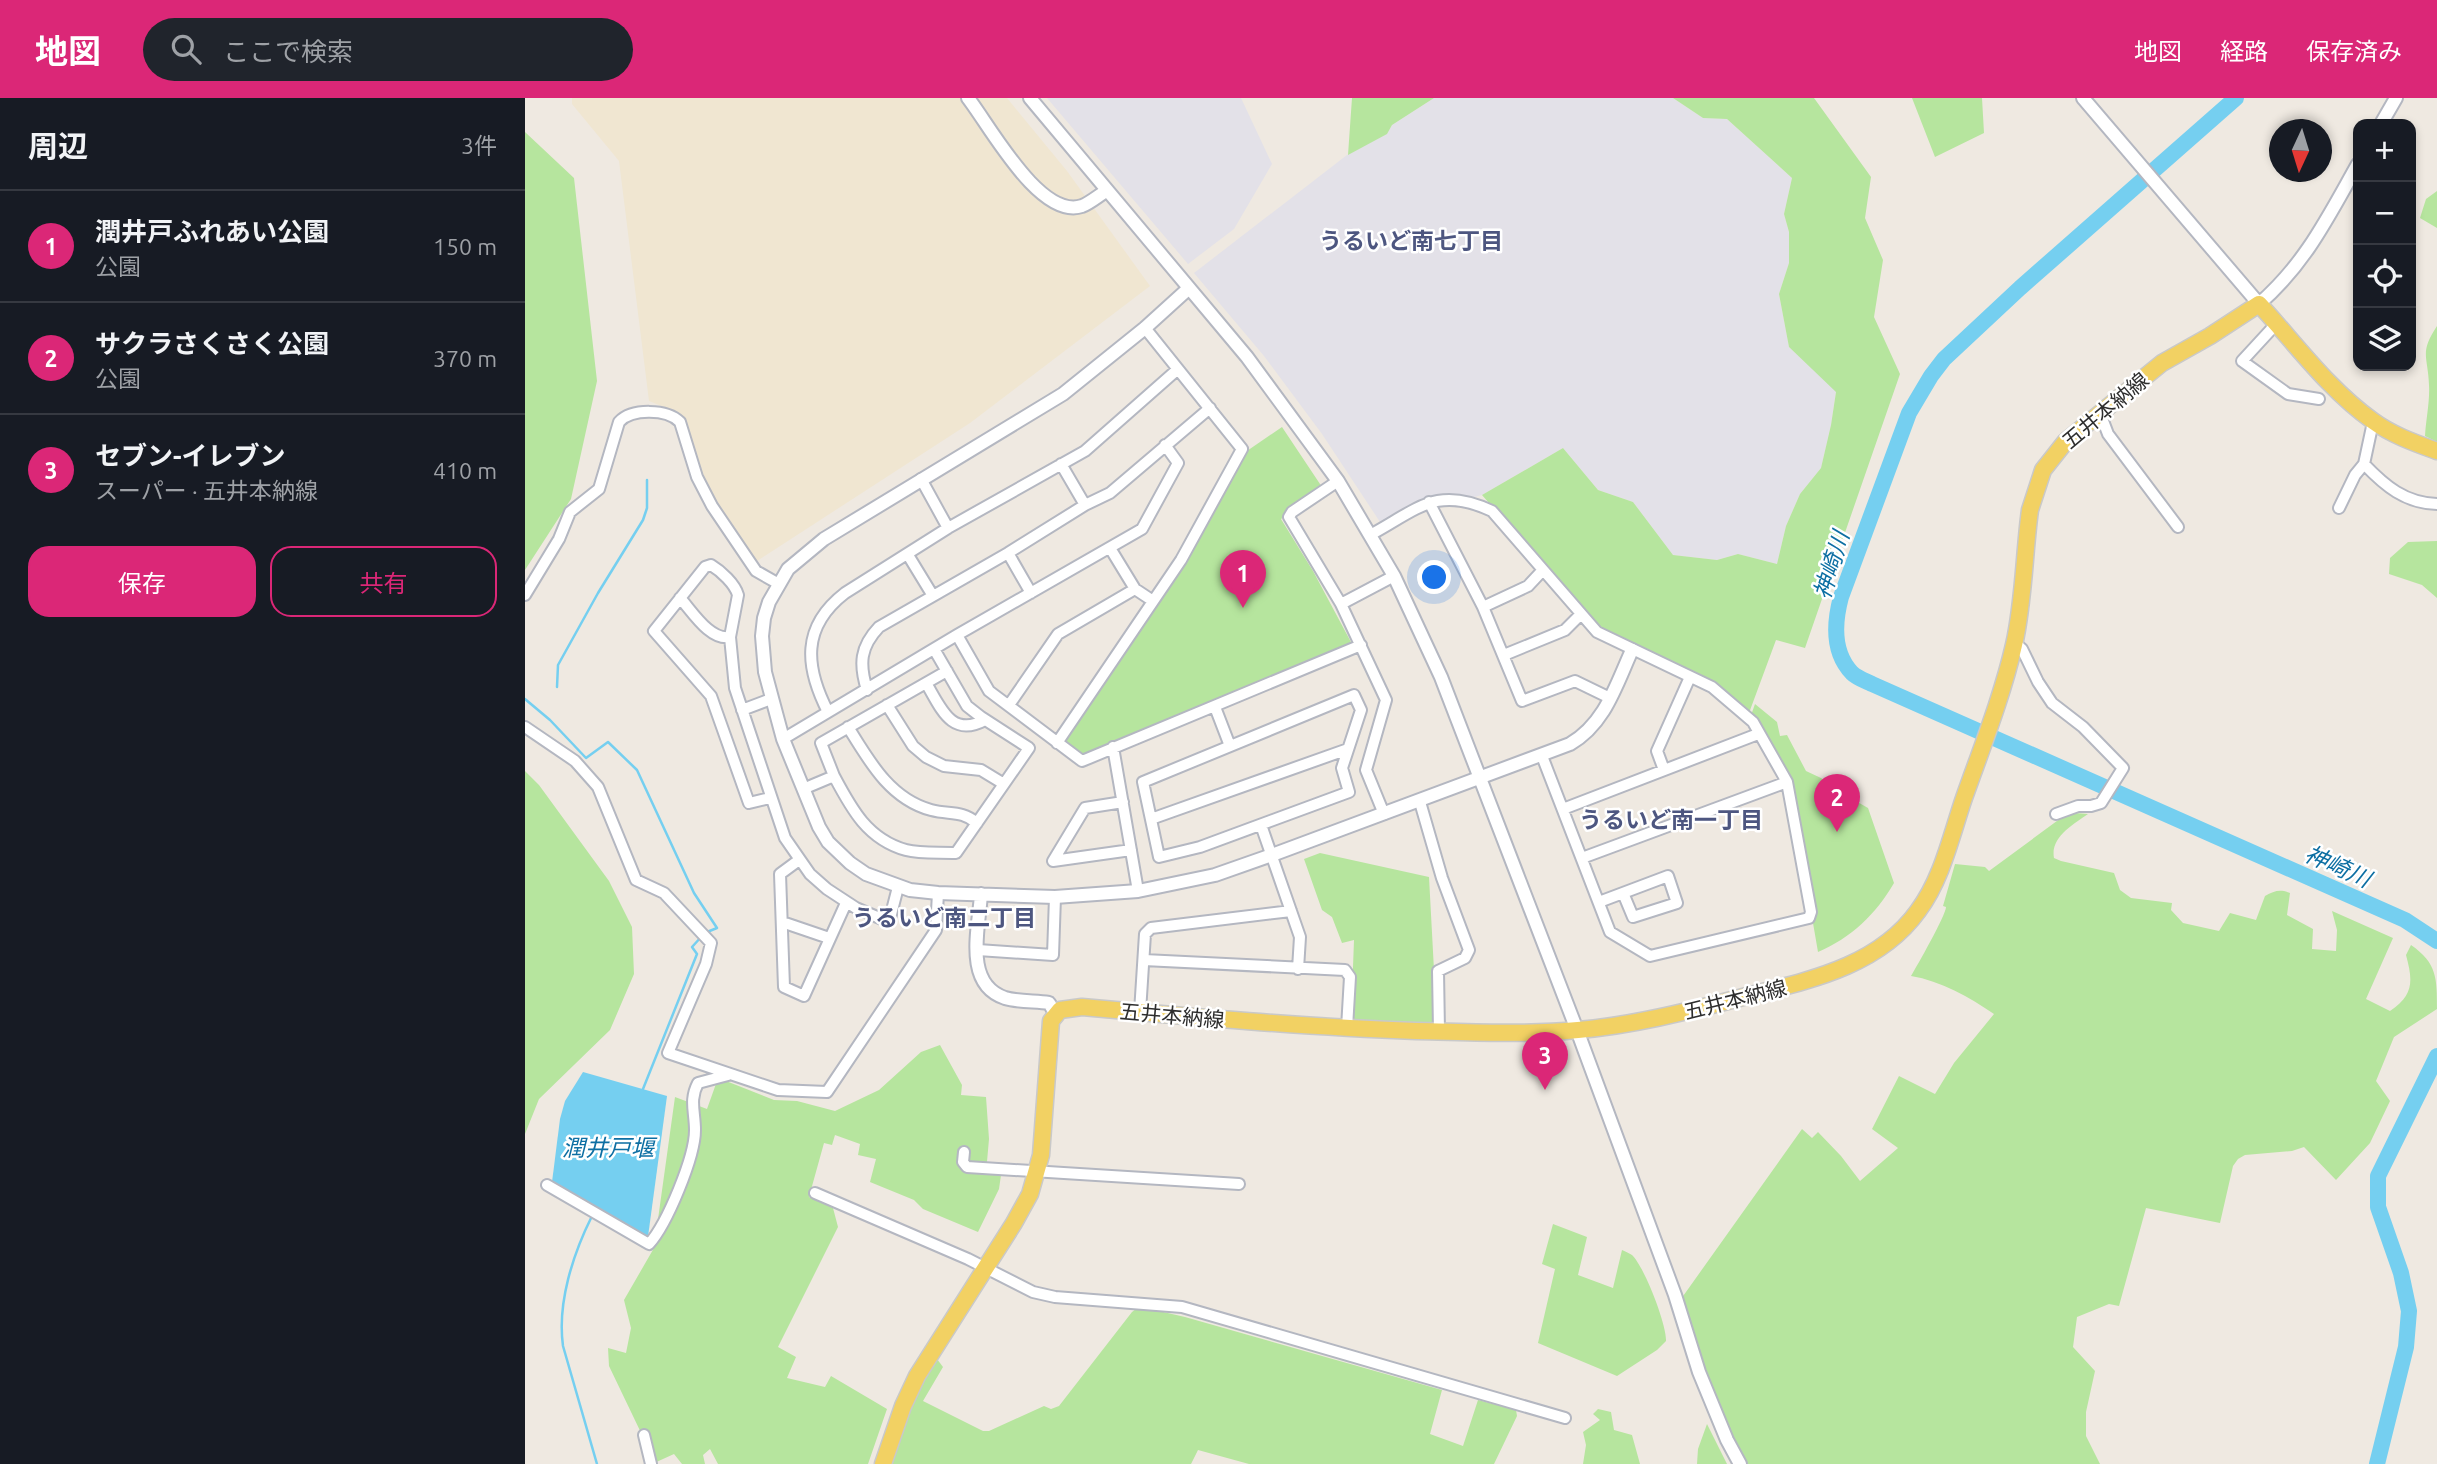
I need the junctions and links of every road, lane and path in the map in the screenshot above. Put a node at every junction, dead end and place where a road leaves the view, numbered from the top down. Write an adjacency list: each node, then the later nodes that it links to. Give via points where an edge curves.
1 (968, 98): 7 (street, via 1025,178 1053,202 1082,206)
2 (1030, 98): 7 (street)
3 (2083, 98): 9 (street)
4 (2396, 98): 5 (street)
5 (2384, 119)
6 (2353, 173): 9 (street, via 2309,251)
7 (1105, 191): 8 (street)
8 (1188, 289): 11 (street); 22 (street, via 1247,357)
9 (2259, 304): 10 (main road); 15 (main road, 五井本納線, via 2162,363)
10 (2277, 323): 13 (street, via 2242,361 2288,394); 16 (main road, via 2338,391)
11 (1145, 328): 12 (street); 21 (street, via 1063,394)
12 (1178, 369): 14 (street); 19 (street, via 1085,451)
13 (2319, 399)
14 (1210, 408): 17 (street); 41 (street, via 1243,449)
15 (2100, 413): 27 (street, via 2108,434); 47 (main road, 五井本納線, via 2050,459 2038,482 2030,510)
16 (2373, 422): 18 (main road); 20 (street)
17 (1165, 445): 25 (street, via 1110,493); 30 (street, via 1178,463 1142,529)
18 (2437, 451)
19 (1061, 464): 25 (street); 28 (street)
20 (2364, 464): 24 (street, via 2394,492); 26 (street)
21 (921, 479): 28 (street); 35 (street, via 824,539 788,569)
22 (1338, 481): 29 (street); 42 (street, via 1289,517)
23 (1429, 502): 29 (street); 33 (street, via 1469,501 1492,511); 43 (street)
24 (2437, 504)
25 (1085, 505): 31 (street)
26 (2339, 508)
27 (2178, 527)
28 (948, 528): 32 (street)
29 (1370, 535): 34 (street)
30 (1110, 548): 36 (street); 37 (street)
31 (1008, 553): 37 (street); 39 (street)
32 (908, 555): 39 (street); 62 (street, via 845,593 819,624 812,643 811,671)
33 (1542, 571): 43 (street, via 1528,586); 44 (street)
34 (1394, 576): 42 (street); 75 (street, via 1441,677)
35 (779, 584): 38 (street, via 756,571 712,506 697,477 680,422 666,414 635,413 619,422 599,489 570,512); 57 (street, via 769,602 762,636)
36 (1135, 589): 41 (street); 59 (street, via 1058,634)
37 (1031, 593): 45 (street)
38 (525, 595)
39 (933, 596): 55 (street, via 870,636 861,661)
40 (680, 598): 46 (street, via 714,635); 46 (street, via 705,566 716,568 737,589); 79 (street, via 654,631 711,696 749,803)
41 (1153, 601): 68 (street)
42 (1341, 604): 48 (street)
43 (1483, 607): 51 (street)
44 (1580, 615): 50 (street, via 1597,632); 51 (street, via 1565,629)
45 (957, 635): 49 (street); 59 (street, via 989,691)
46 (730, 637): 61 (street)
47 (2014, 642): 84 (street, via 2052,703 2123,768 2101,803); 109 (main road, 五井本納線, via 1942,863 1911,920 1878,950 1810,980 1636,1023)
48 (1361, 645): 60 (street); 83 (street, via 1386,700 1366,769)
49 (934, 649): 52 (street); 55 (street)
50 (1632, 650): 53 (street); 56 (street)
51 (1504, 655): 56 (street, via 1522,701 1575,681)
52 (947, 671): 54 (street); 63 (street, via 967,706)
53 (1691, 677): 66 (street, via 1712,687 1753,722); 73 (street, via 1657,751)
54 (926, 683): 58 (street); 63 (street, via 945,716 957,725 973,726)
55 (867, 690): 62 (street)
56 (1610, 698): 72 (street, via 1591,730)
57 (771, 699): 61 (street); 67 (street)
58 (887, 705): 65 (street); 77 (street, via 913,746 926,757 944,766 982,770)
59 (1009, 705): 68 (street)
60 (1215, 707): 69 (street); 70 (street)
61 (741, 710): 79 (street)
62 (828, 712): 67 (street)
63 (985, 720): 77 (street, via 1028,748)
64 (525, 727): 111 (street, via 575,761 598,787 636,880 664,892 711,943 668,1053)
65 (848, 727): 74 (street, via 821,743); 86 (street, via 880,777 900,795 930,810 966,814)
66 (1758, 734): 73 (street); 76 (street)
67 (783, 739): 78 (street)
68 (1057, 743): 70 (street, via 1082,761)
69 (1230, 746): 71 (street, via 1354,695 1361,710); 85 (street, via 1143,782)
70 (1113, 747): 80 (street)
71 (1348, 748): 85 (street); 87 (street, via 1342,768 1349,792)
72 (1542, 756): 75 (street); 82 (street)
73 (1664, 770): 82 (street)
74 (834, 776): 78 (street); 86 (street, via 857,818 879,838 907,850 956,853)
75 (1479, 778): 81 (street); 109 (street)
76 (1787, 782): 90 (street); 98 (street, via 1809,918 1650,956 1610,932)
77 (1004, 784): 86 (street)
78 (803, 789): 92 (street, via 818,827 839,853 866,874)
79 (770, 798): 91 (street)
80 (1122, 802): 88 (street); 88 (street, via 1085,808 1053,862)
81 (1420, 802): 83 (street); 110 (street, via 1469,950 1465,958 1438,971)
82 (1563, 809): 90 (street)
83 (1384, 814): 89 (street)
84 (2056, 814)
85 (1151, 819): 87 (street, via 1159,857)
86 (977, 822)
87 (1261, 825): 89 (street)
88 (1131, 850): 93 (street)
89 (1272, 855): 93 (street, via 1215,875); 100 (street)
90 (1582, 858): 98 (street)
91 (799, 860): 99 (street); 101 (street, via 780,874)
92 (898, 887): 94 (street); 99 (street, via 889,922)
93 (1138, 891): 97 (street)
94 (938, 893): 96 (street); 111 (street, via 936,930 827,1092 778,1090)
95 (1623, 893): 95 (street, via 1668,876 1677,903 1633,917); 98 (street)
96 (981, 894): 97 (street); 103 (street)
97 (1055, 897): 103 (street, via 1053,954)
98 (1599, 902)
99 (846, 903): 102 (street)
100 (1291, 911): 104 (street, via 1151,928 1145,934); 105 (street, via 1300,937)
101 (782, 922): 102 (street); 102 (street, via 784,987 804,996)
102 (829, 938)
103 (978, 950): 107 (street, via 981,979 993,993 1049,1003)
104 (1144, 960): 105 (street); 106 (street)
105 (1298, 969): 108 (street, via 1349,972)
106 (1140, 1012): 107 (main road, 五井本納線, via 1081,1007); 108 (main road, 五井本納線)
107 (1055, 1013): 113 (main road, via 1049,1032)
108 (1347, 1028): 110 (main road, 五井本納線)
109 (1577, 1030): 110 (main road, 五井本納線); 122 (street, via 1699,1372)
110 (1439, 1031)
111 (731, 1074): 115 (street, via 698,1083 692,1094 693,1148 667,1219 649,1244)
112 (964, 1152): 113 (street, via 967,1167)
113 (1037, 1172): 114 (street); 117 (main road, via 1023,1209)
114 (1239, 1184)
115 (547, 1185)
116 (815, 1193): 117 (street)
117 (984, 1267): 118 (street, via 1033,1292 1182,1307); 121 (main road, via 917,1376)
118 (1565, 1418)
119 (644, 1435): 120 (street)
120 (651, 1464)
121 (883, 1464)
122 (1740, 1464)

